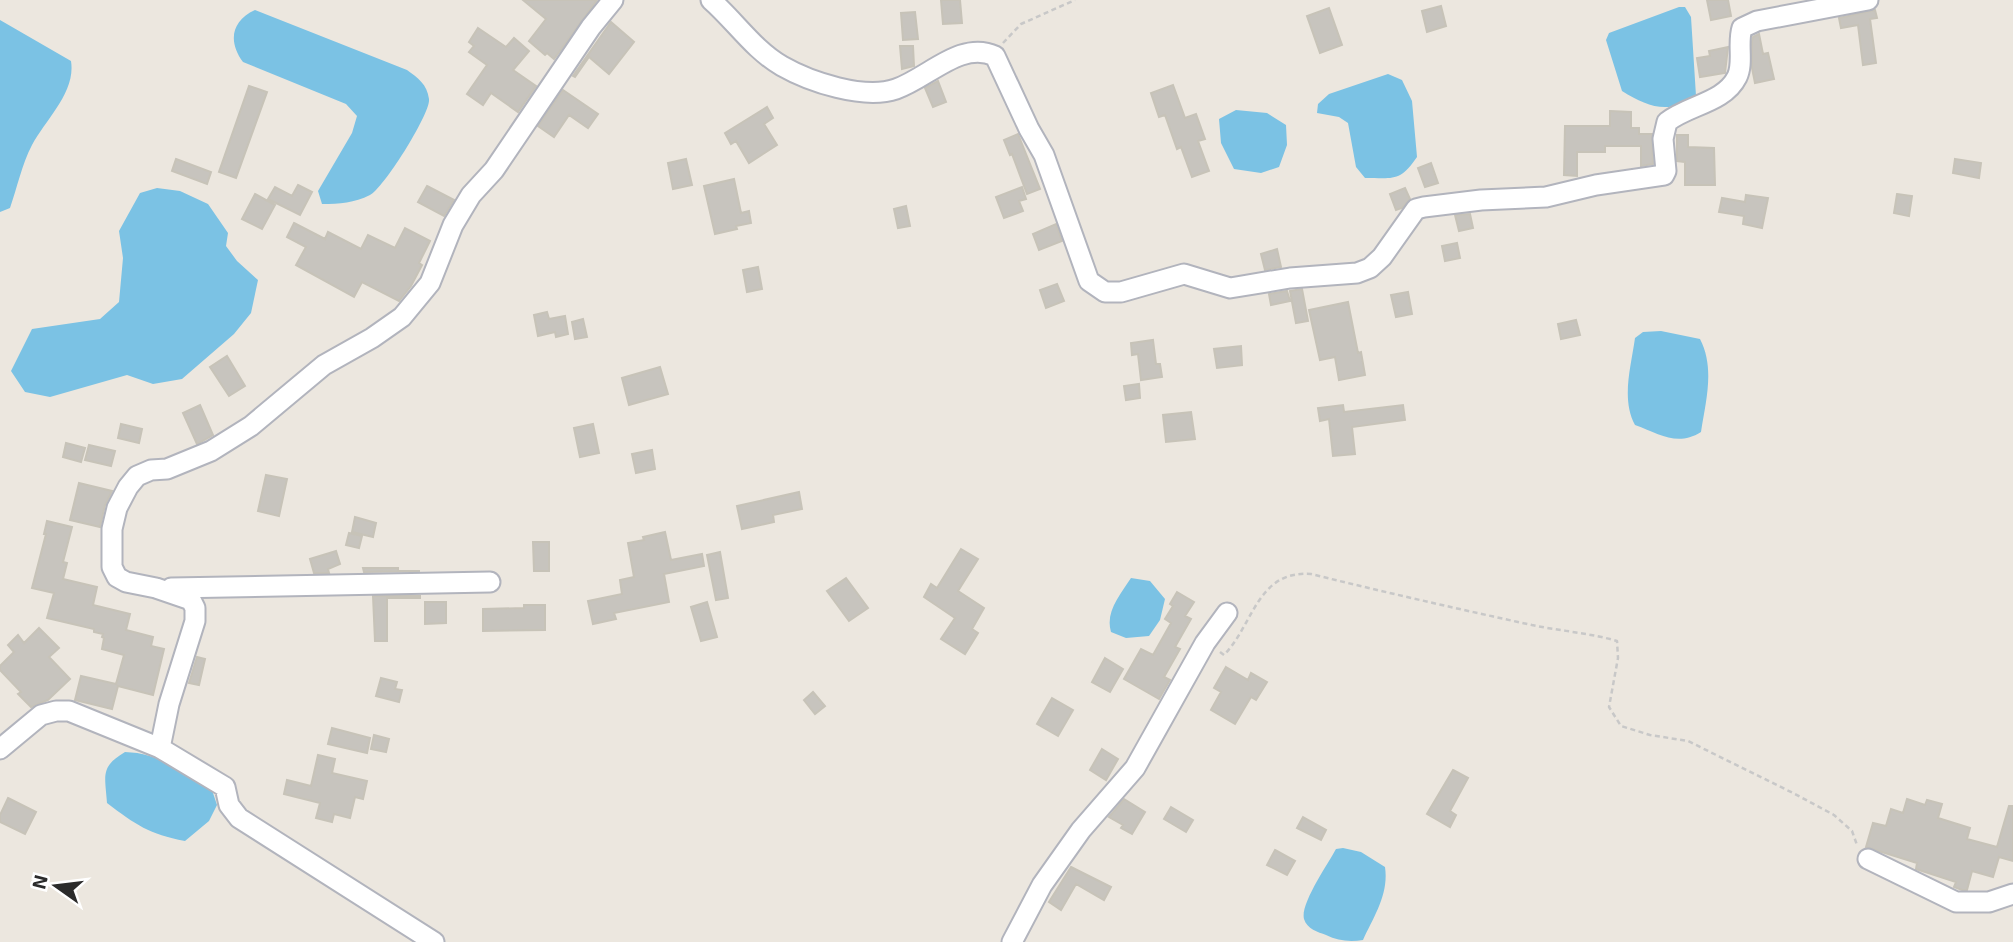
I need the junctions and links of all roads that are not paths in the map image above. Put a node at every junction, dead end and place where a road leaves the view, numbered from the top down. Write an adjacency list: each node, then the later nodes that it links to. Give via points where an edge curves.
1 (613, 0): 5 (street, via 494,170 471,195 430,282 402,317 324,365 251,426 211,451 137,476 128,487 112,529 112,567 126,582)
2 (710, 0): 3 (street, via 771,59 805,77 852,91 896,89 955,58 985,51 995,56 1044,155 1088,281 1105,292 1121,292 1184,274 1230,288 1357,273 1382,257 1416,209 1546,197 1664,175 1667,122 1722,94 1737,79 1742,28 1757,21)
3 (1868, 0)
4 (490, 582): 5 (street)
5 (156, 588): 7 (street, via 191,600 195,608)
6 (1227, 613): 12 (street, via 1205,643 1135,768 1081,830 1042,886)
7 (160, 748): 8 (street, via 69,711 41,715); 11 (street, via 225,787 229,805 239,818)
8 (0, 749)
9 (1868, 859): 10 (street, via 1956,902 1989,902)
10 (2013, 894)
11 (434, 942)
12 (1012, 942)

